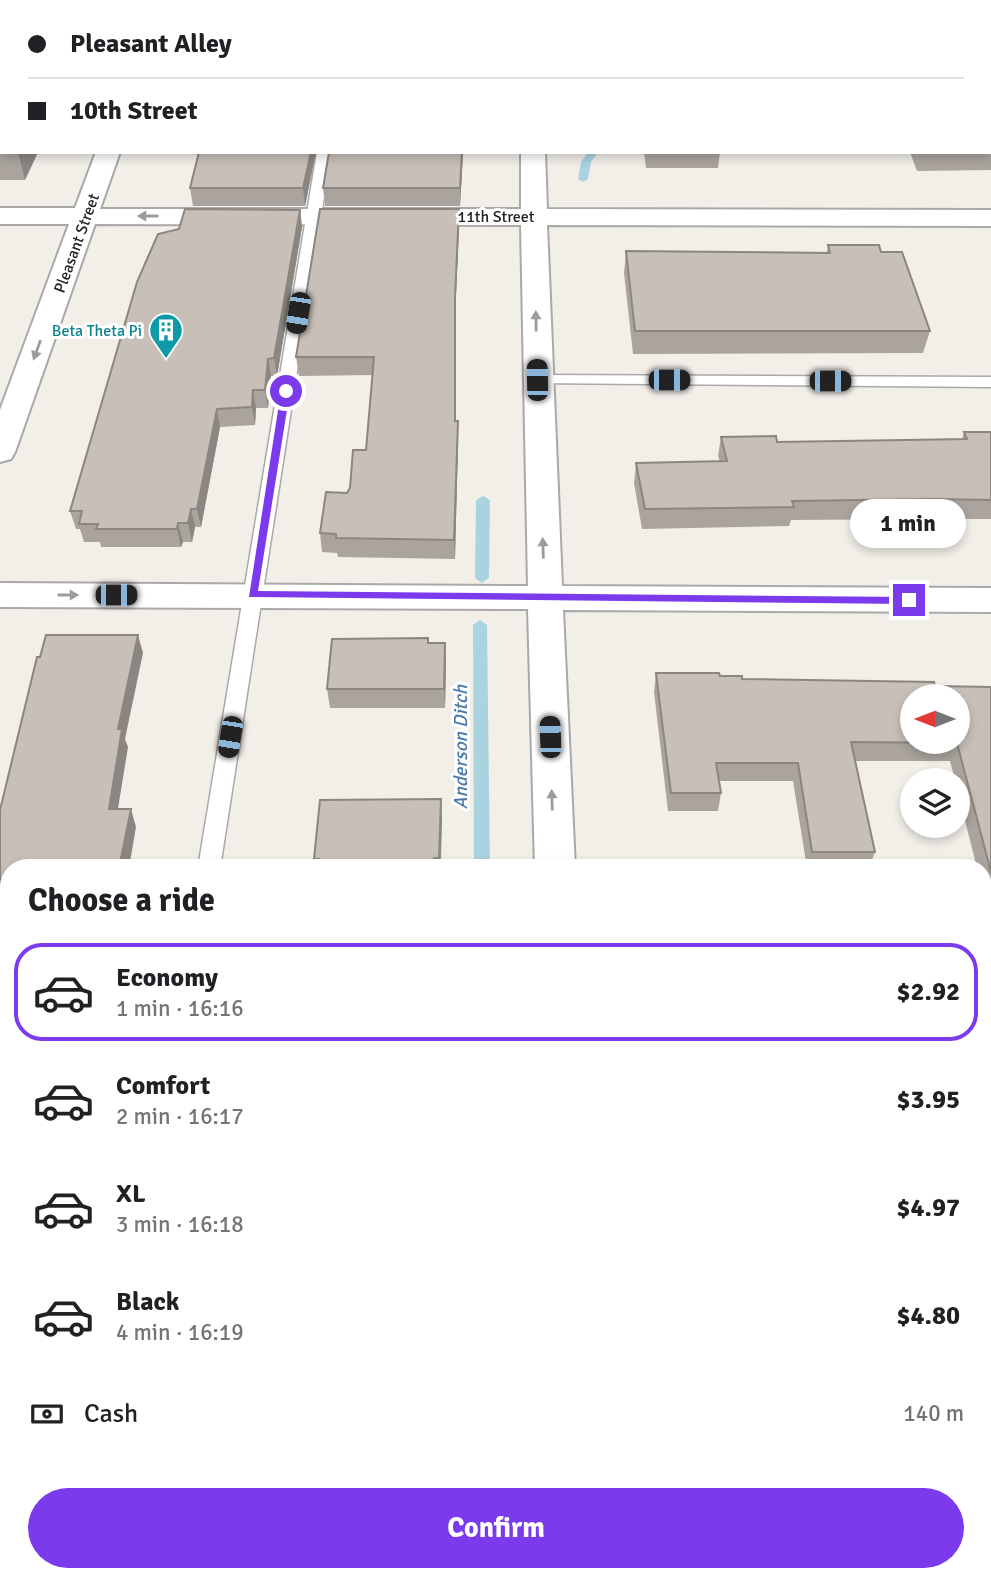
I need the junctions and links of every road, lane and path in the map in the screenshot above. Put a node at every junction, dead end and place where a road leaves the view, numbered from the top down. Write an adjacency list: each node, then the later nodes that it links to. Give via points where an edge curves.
1 (107, 154): 6 (street, Pleasant Street)
2 (324, 154): 4 (lane)
3 (533, 154): 7 (street)
4 (314, 215): 6 (street, 11th Street, one-way to 6); 7 (street, 11th Street); 12 (lane)
5 (0, 216): 6 (street, 11th Street)
6 (85, 216): 11 (street, Pleasant Street, one-way to 11)
7 (535, 216): 8 (street, 11th Street); 9 (street, one-way to 7)
8 (991, 218)
9 (537, 380): 10 (lane); 14 (street, one-way to 9)
10 (991, 382)
11 (0, 452)
12 (253, 594): 13 (street, one-way to 12); 14 (street); 16 (lane)
13 (0, 595)
14 (544, 599): 15 (street); 17 (street, one-way to 14)
15 (991, 600)
16 (210, 859)
17 (555, 859)

